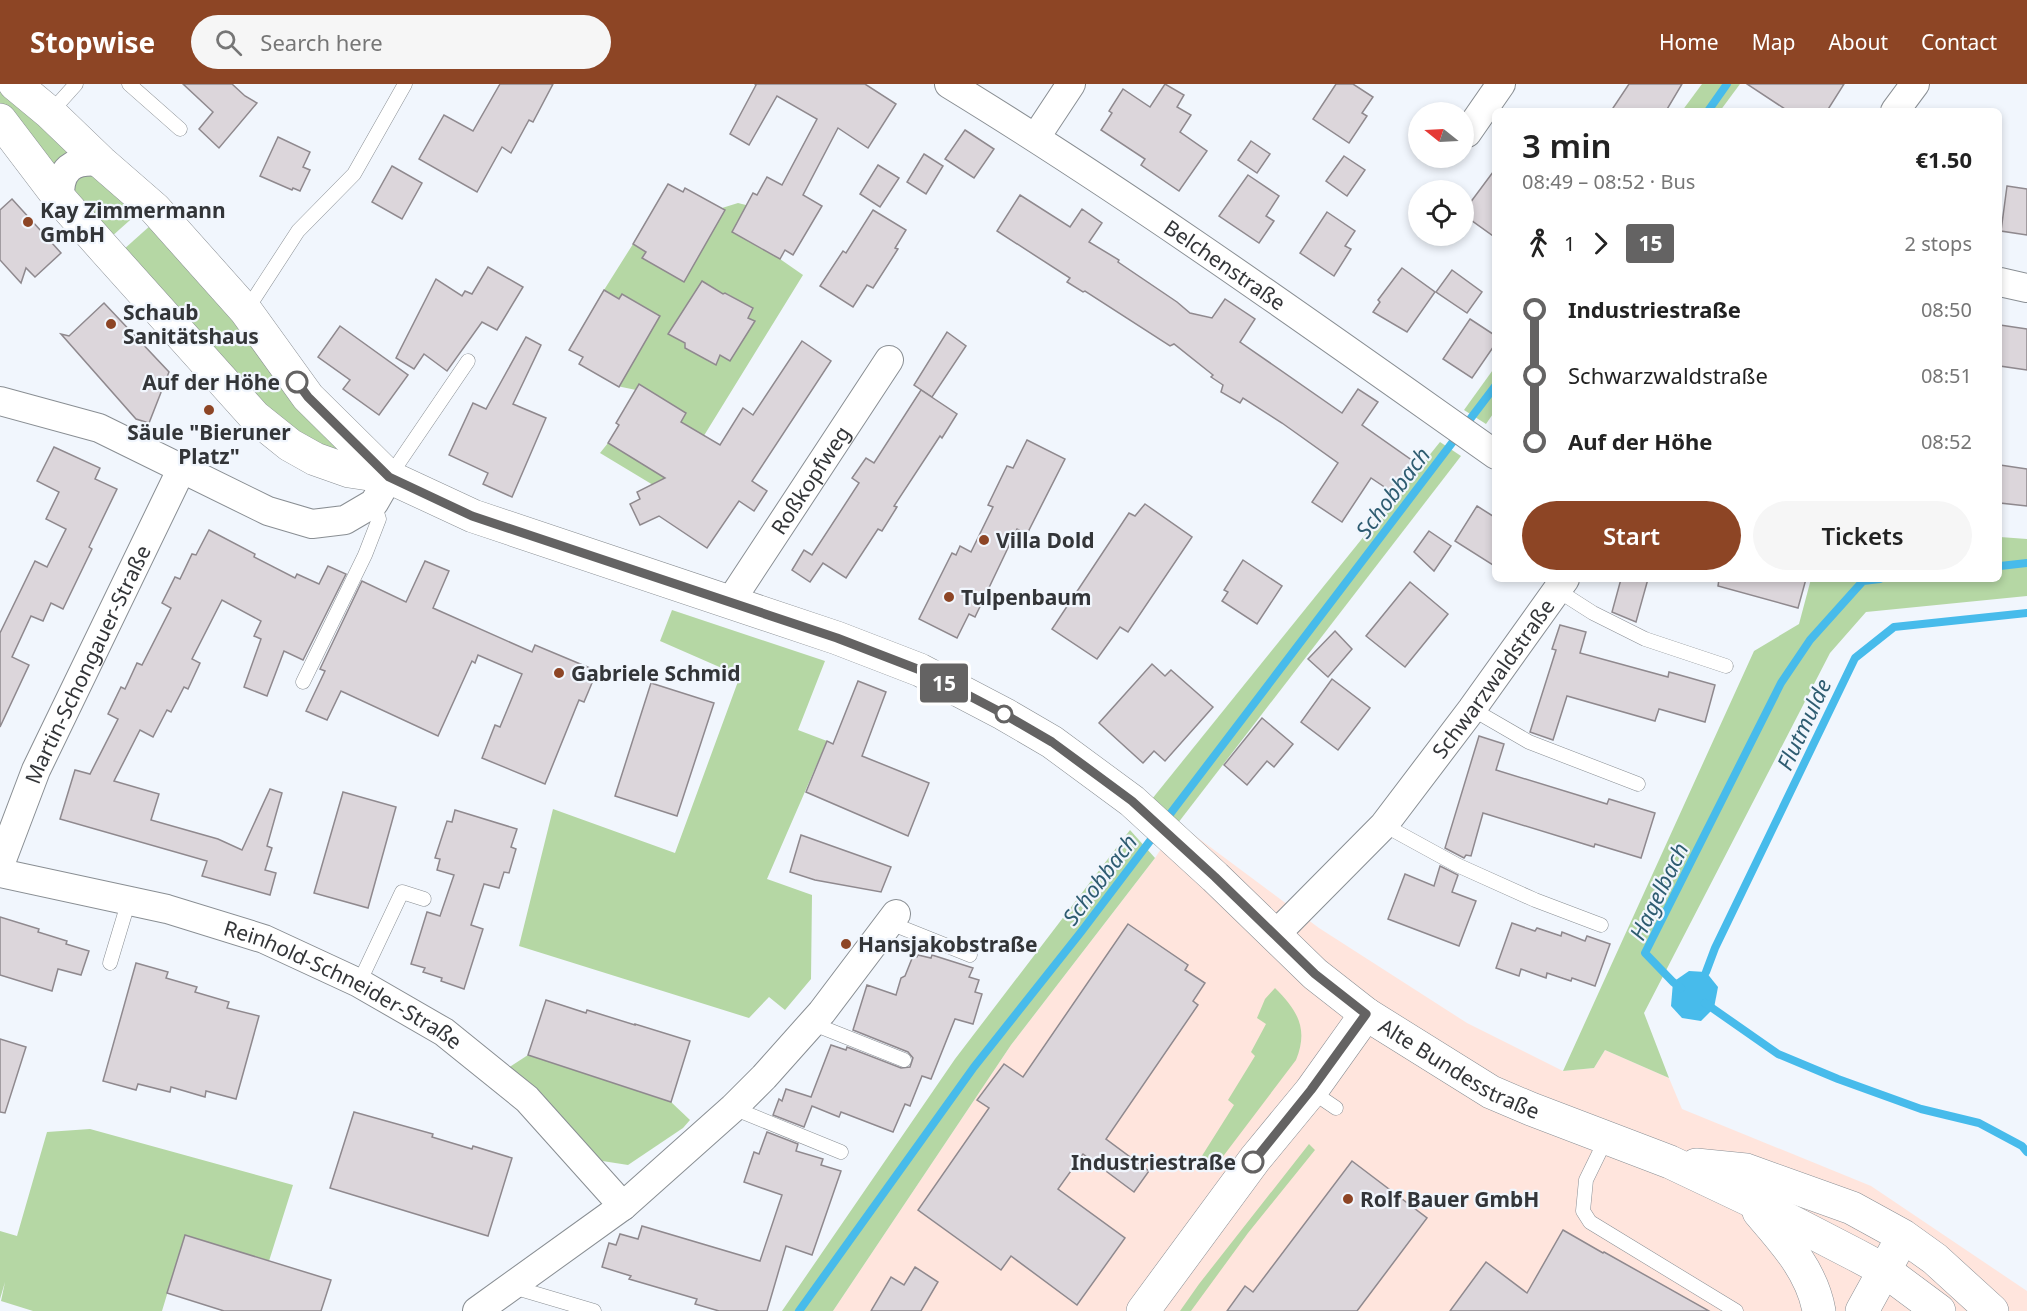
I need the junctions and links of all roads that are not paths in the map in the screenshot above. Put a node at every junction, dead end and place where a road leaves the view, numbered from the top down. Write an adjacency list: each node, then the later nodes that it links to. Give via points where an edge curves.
1 (15, 84): 8 (street, Alte Bundesstraße)
2 (76, 84): 8 (lane)
3 (129, 84): 11 (lane)
4 (405, 84): 17 (lane, via 354,174 298,231)
5 (949, 84): 12 (street, Belchenstraße)
6 (1071, 84): 12 (street)
7 (1501, 84): 10 (street)
8 (50, 112): 13 (street, Alte Bundesstraße)
9 (0, 120): 14 (street, Alte Bundesstraße)
10 (1474, 123)
11 (180, 129)
12 (1036, 137): 21 (street, Belchenstraße)
13 (101, 162): 14 (street, via 79,162 69,167 59,186); 17 (street, Alte Bundesstraße, via 155,209)
14 (60, 199): 23 (street, Alte Bundesstraße, via 255,417 290,445)
15 (2002, 282): 16 (street)
16 (2027, 288)
17 (246, 311): 23 (street, Alte Bundesstraße)
18 (889, 360): 25 (street, Roßkopfweg)
19 (468, 362): 23 (lane)
20 (0, 401): 22 (street, via 99,428)
21 (1492, 453)
22 (182, 468): 23 (street, via 268,511 312,524 345,520); 31 (street, Martin-Schongauer-Straße, via 36,770)
23 (382, 490): 25 (street, Alte Bundesstraße); 27 (lane, via 379,519 365,555)
24 (1561, 585): 26 (lane, via 1593,613 1644,639); 28 (street, Schwarzwaldstraße)
25 (730, 602): 37 (street, Alte Bundesstraße, via 920,670 1052,742 1144,812)
26 (1726, 666)
27 (303, 682)
28 (1472, 709): 29 (lane, via 1529,742); 30 (street, Schwarzwaldstraße)
29 (1638, 784)
30 (1384, 825): 36 (lane, via 1457,865); 37 (street, Schwarzwaldstraße)
31 (0, 865)
32 (0, 873): 34 (street, Reinhold-Schneider-Straße)
33 (424, 898): 40 (lane, via 402,891)
34 (129, 900): 39 (lane); 40 (street, Reinhold-Schneider-Straße, via 264,939)
35 (893, 918): 38 (lane); 42 (street)
36 (1601, 925)
37 (1274, 936): 41 (street, Alte Bundesstraße)
38 (970, 955)
39 (110, 963)
40 (359, 983): 49 (street, Reinhold-Schneider-Straße, via 444,1032 527,1099)
41 (1366, 1014): 45 (street, Alte Bundesstraße, via 1491,1092); 57 (street, via 1324,1100 1249,1167)
42 (811, 1023): 43 (lane); 44 (street)
43 (904, 1060)
44 (733, 1108): 46 (lane); 49 (street)
45 (1606, 1139): 47 (street, Alte Bundesstraße); 58 (lane, via 1586,1180 1583,1211 1590,1222)
46 (841, 1152)
47 (1670, 1162): 48 (street, Alte Bundesstraße); 50 (street, Alte Bundesstraße, via 1746,1170 1852,1208)
48 (1748, 1199): 52 (street, Alte Bundesstraße); 59 (street, via 1806,1271)
49 (623, 1206): 53 (street)
50 (1903, 1236): 51 (street, Alte Bundesstraße); 52 (street)
51 (1935, 1259): 54 (street); 61 (street, Alte Bundesstraße)
52 (1884, 1270): 54 (street, Alte Bundesstraße); 60 (street)
53 (510, 1286): 55 (street); 56 (lane)
54 (1922, 1305)
55 (477, 1311)
56 (594, 1311)
57 (1143, 1311)
58 (1736, 1311)
59 (1819, 1311)
60 (1862, 1311)
61 (1992, 1311)

